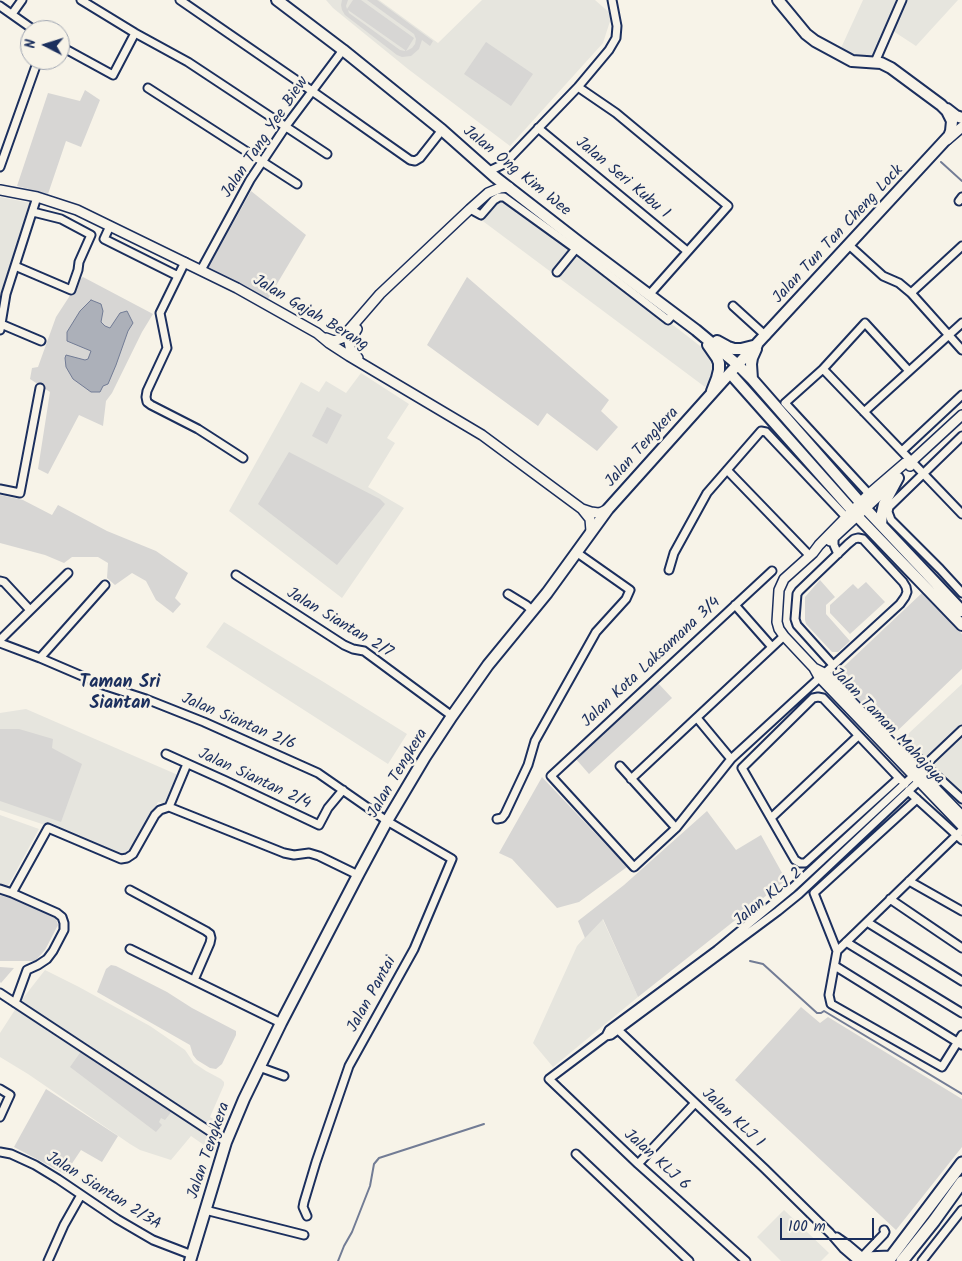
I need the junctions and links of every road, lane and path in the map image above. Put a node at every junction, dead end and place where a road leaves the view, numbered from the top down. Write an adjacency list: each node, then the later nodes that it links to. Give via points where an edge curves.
1 (22, 0): 9 (street)
2 (81, 0): 11 (street)
3 (180, 0): 18 (street)
4 (277, 0): 12 (main road, Jalan Ong Kim Wee)
5 (612, 0): 16 (street, via 616,38)
6 (778, 0): 14 (main road, via 815,41 852,61)
7 (902, 0): 14 (street)
8 (0, 6): 9 (street)
9 (12, 14): 10 (street)
10 (20, 20)
11 (135, 33): 13 (street, via 113,75); 21 (street, via 188,62)
12 (343, 50): 18 (street, Jalan Tang Yee Biew); 24 (main road, Jalan Ong Kim Wee)
13 (70, 51)
14 (875, 62): 19 (main road, via 891,68)
15 (34, 70): 29 (street)
16 (578, 87): 23 (street); 42 (street, via 616,113 728,206)
17 (148, 88): 27 (street)
18 (312, 91): 21 (street, Jalan Tang Yee Biew); 24 (street, via 410,160 420,158)
19 (944, 107): 20 (main road); 25 (main road, via 952,120)
20 (962, 118)
21 (286, 126): 26 (street); 27 (street, Jalan Tang Yee Biew)
22 (962, 127): 25 (street, Jalan Tun Tan Cheng Lock)
23 (538, 128): 28 (street); 42 (street, Jalan Seri Kubu 1)
24 (442, 130): 30 (main road, Jalan Ong Kim Wee)
25 (946, 140): 40 (main road, Jalan Tun Tan Cheng Lock)
26 (328, 154)
27 (262, 161): 32 (street); 45 (street, Jalan Tang Yee Biew)
28 (504, 164): 30 (street); 31 (street)
29 (0, 167)
30 (489, 171): 31 (main road, Jalan Ong Kim Wee)
31 (499, 180): 33 (main road, Jalan Ong Kim Wee)
32 (297, 184)
33 (509, 187): 36 (street, via 495,189); 39 (main road, Jalan Ong Kim Wee)
34 (0, 190): 35 (street, Jalan Gajah Berang)
35 (37, 197): 37 (street); 38 (street, Jalan Gajah Berang, via 77,210)
36 (470, 209): 39 (street, via 481,215 494,200 504,197); 52 (street)
37 (32, 212): 44 (street); 44 (street, via 61,219 91,235 71,290)
38 (110, 226): 43 (street, Jalan Gajah Berang); 47 (street, via 104,239)
39 (578, 246): 46 (street); 49 (main road, Jalan Ong Kim Wee); 51 (street, via 668,320)
40 (850, 246): 48 (street, via 883,276); 58 (main road, Jalan Tun Tan Cheng Lock)
41 (962, 246): 48 (street)
42 (687, 251): 49 (street)
43 (185, 262): 45 (street, Jalan Gajah Berang); 47 (street)
44 (15, 266): 54 (street)
45 (201, 270): 56 (street, Jalan Gajah Berang)
46 (557, 272)
47 (178, 276): 76 (street, via 160,313 167,348 147,391 147,402)
48 (911, 293): 57 (street)
49 (649, 295): 51 (main road, Jalan Ong Kim Wee)
50 (733, 306): 58 (street)
51 (674, 313): 55 (main road, Jalan Ong Kim Wee)
52 (361, 316): 56 (street, via 338,340); 63 (street, via 349,348)
53 (962, 323): 57 (street)
54 (0, 327): 59 (street)
55 (696, 330): 60 (main road, via 728,347); 62 (main road, Jalan Ong Kim Wee); 70 (main road, via 714,352 718,363 717,378)
56 (317, 333): 63 (street, Jalan Gajah Berang)
57 (949, 335): 61 (street); 65 (street)
58 (766, 336): 60 (main road, Jalan Tun Tan Cheng Lock)
59 (40, 341)
60 (757, 346): 62 (main road, Jalan Tun Tan Cheng Lock); 67 (main road, via 751,364)
61 (962, 350)
62 (738, 365): 66 (main road, Jalan Tengkera); 67 (main road, Jalan Ong Kim Wee)
63 (370, 367): 84 (street, Jalan Gajah Berang, via 482,435)
64 (823, 368): 65 (street, via 865,324); 72 (street); 82 (street, via 785,403)
65 (910, 371): 72 (street)
66 (730, 374): 69 (main road); 70 (main road, Jalan Tengkera)
67 (752, 379): 83 (main road, Jalan Ong Kim Wee)
68 (40, 388): 81 (street, via 20,493)
69 (744, 388): 70 (main road, via 727,385); 87 (main road)
70 (709, 396): 85 (main road, Jalan Tengkera)
71 (962, 396): 75 (street)
72 (864, 412): 75 (street)
73 (962, 415): 77 (street)
74 (962, 436): 79 (street)
75 (902, 451): 77 (street)
76 (243, 458)
77 (912, 461): 79 (street); 80 (street); 82 (street, via 905,463)
78 (728, 470): 87 (street, via 761,432 766,432); 92 (street); 94 (street, via 707,493 674,553)
79 (924, 473): 86 (street); 100 (street, via 889,507 889,516)
80 (898, 478): 83 (street); 88 (main road, via 884,504)
81 (0, 489)
82 (869, 494): 83 (street)
83 (863, 505): 87 (street); 88 (main road, Jalan Ong Kim Wee)
84 (582, 509): 85 (street, via 598,513); 89 (street, via 590,519)
85 (608, 509): 89 (main road, Jalan Tengkera)
86 (960, 509)
87 (852, 514): 90 (street, Jalan Taman Mahajaya); 92 (street, Jalan Taman Mahajaya); 106 (main road)
88 (881, 525): 104 (main road, Jalan Ong Kim Wee)
89 (591, 531): 91 (main road, Jalan Tengkera)
90 (834, 537): 92 (street, Jalan Taman Mahajaya); 93 (street)
91 (576, 552): 105 (main road, Jalan Tengkera); 132 (street, via 630,590 626,599 596,632 535,741 506,814)
92 (812, 554): 107 (street, Jalan Taman Mahajaya, via 784,579 780,587 776,622)
93 (838, 554): 111 (street, via 797,594 795,620); 111 (street, via 854,539 863,539 903,582 907,592 900,604)
94 (669, 570)
95 (772, 571): 102 (street, Jalan Kota Laksamana 3/4)
96 (68, 573): 103 (street)
97 (236, 575): 113 (street, Jalan Siantan 2/7, via 344,645 364,651)
98 (0, 581): 103 (street)
99 (105, 585): 110 (street)
100 (962, 593)
101 (508, 594): 105 (street)
102 (736, 605): 109 (street); 135 (street, Jalan Kota Laksamana 3/4, via 551,776 634,867)
103 (30, 610): 108 (street)
104 (962, 610)
105 (533, 611): 113 (main road, Jalan Tengkera, via 488,664)
106 (962, 625)
107 (784, 636): 109 (street); 112 (street, Jalan Taman Mahajaya)
108 (0, 642): 110 (street, Jalan Siantan 2/6)
109 (772, 647): 114 (street)
110 (40, 658): 126 (street, Jalan Siantan 2/6, via 204,722 318,773)
111 (832, 665): 112 (street)
112 (821, 675): 119 (street); 122 (street, Jalan Taman Mahajaya); 122 (street, Jalan Taman Mahajaya)
113 (452, 716): 133 (main road, Jalan Tengkera)
114 (697, 718): 119 (street); 124 (street)
115 (962, 730): 122 (street, Jalan KLJ 2)
116 (858, 736): 123 (street); 131 (street); 131 (street, via 823,698 813,698 742,768)
117 (902, 740): 122 (street)
118 (166, 754): 120 (street, Jalan Siantan 2/4)
119 (731, 759): 135 (street)
120 (186, 764): 126 (street, Jalan Siantan 2/4, via 319,825 328,808); 129 (street)
121 (620, 766): 124 (street)
122 (919, 774): 125 (street, Jalan KLJ 2); 128 (street); 130 (street, Jalan Taman Mahajaya); 134 (street, Jalan Taman Mahajaya)
123 (899, 778): 125 (street); 131 (street, via 805,863 795,860)
124 (631, 779): 135 (street)
125 (906, 788): 127 (street); 156 (street, Jalan KLJ 2, via 799,894)
126 (344, 790): 133 (street, Jalan Siantan 2/6)
127 (917, 799): 136 (street); 148 (street, via 814,893)
128 (962, 799)
129 (169, 808): 137 (street, via 284,853 319,856); 141 (street, via 155,815 133,854 122,859 48,828)
130 (962, 816)
131 (771, 818)
132 (497, 819)
133 (387, 821): 137 (main road, Jalan Tengkera); 174 (street, Jalan Pantai, via 452,859 414,949 349,1066 304,1202)
134 (962, 826)
135 (676, 828)
136 (960, 835): 138 (street)
137 (358, 875): 155 (main road, Jalan Tengkera)
138 (909, 881): 142 (street); 143 (street)
139 (0, 889): 141 (street)
140 (130, 890): 150 (street, via 210,934 210,943)
141 (12, 893): 153 (street, via 57,913 64,923 64,930 47,959 27,970)
142 (890, 899): 144 (street); 146 (street)
143 (962, 911)
144 (867, 922): 145 (street); 151 (street)
145 (846, 942): 148 (street); 154 (street)
146 (962, 948)
147 (130, 949): 150 (street)
148 (837, 951): 149 (street)
149 (835, 966): 158 (street); 158 (street, via 829,995 831,1004 942,1068)
150 (194, 980): 155 (street)
151 (962, 981)
152 (0, 993): 153 (street)
153 (14, 1003): 165 (street)
154 (962, 1013)
155 (281, 1023): 159 (main road, Jalan Tengkera)
156 (616, 1028): 161 (street, Jalan KLJ 2, via 611,1035); 163 (street, Jalan KLJ 1)
157 (962, 1035): 158 (street)
158 (960, 1044)
159 (259, 1067): 160 (street); 165 (main road, Jalan Tengkera)
160 (284, 1076)
161 (549, 1079): 169 (street, Jalan KLJ 6)
162 (0, 1088): 164 (street, via 10,1095)
163 (695, 1103): 169 (street); 178 (street, Jalan KLJ 1, via 830,1233)
164 (0, 1117)
165 (226, 1142): 172 (main road, Jalan Tengkera)
166 (0, 1152): 171 (street, Jalan Siantan 2/3A, via 35,1165)
167 (576, 1154): 181 (street)
168 (962, 1163): 179 (main road)
169 (638, 1164): 182 (street, Jalan KLJ 6)
170 (962, 1182): 179 (main road, via 934,1221)
171 (81, 1195): 177 (street, Jalan Siantan 2/3A, via 153,1240); 180 (street)
172 (206, 1210): 176 (street); 177 (main road, Jalan Tengkera)
173 (962, 1210): 183 (street)
174 (307, 1216)
175 (884, 1230): 178 (street)
176 (304, 1235)
177 (191, 1258)
178 (863, 1259): 179 (main road)
179 (894, 1260)
180 (48, 1261)
181 (689, 1261)
182 (746, 1261)
183 (922, 1261)

